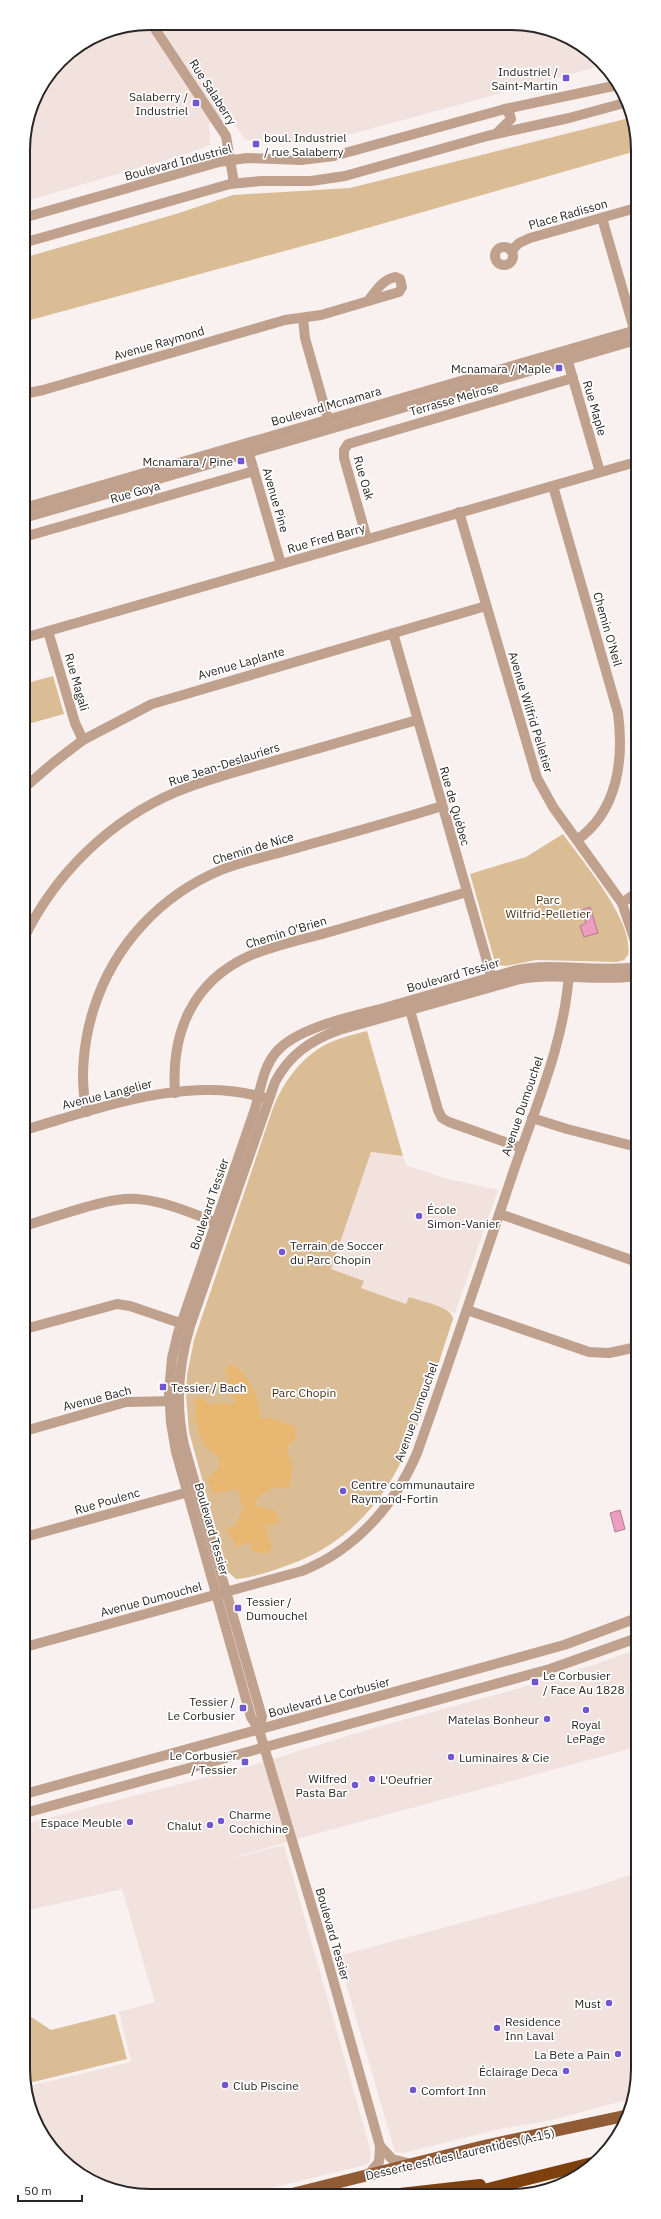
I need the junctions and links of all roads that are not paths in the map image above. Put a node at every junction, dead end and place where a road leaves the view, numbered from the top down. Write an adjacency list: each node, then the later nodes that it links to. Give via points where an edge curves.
1 (156, 30): 6 (street, Rue Salaberry, via 221,127 228,141)
2 (612, 86): 4 (street, Boulevard Industriel)
3 (622, 104): 5 (street)
4 (505, 109): 5 (street, via 511,119); 6 (street, Boulevard Industriel, via 334,156 301,160)
5 (496, 134): 7 (street, via 339,178)
6 (231, 160): 7 (street, Rue Salaberry); 9 (street, Boulevard Industriel)
7 (234, 183): 11 (street)
8 (631, 209): 10 (street, Place Radisson)
9 (30, 216)
10 (602, 218): 12 (street, Place Radisson, via 525,240); 15 (street)
11 (30, 241)
12 (511, 250)
13 (368, 301): 14 (street, Avenue Raymond)
14 (303, 318): 19 (street, Avenue Raymond, via 285,320); 20 (street, via 309,352)
15 (631, 320)
16 (631, 335): 17 (street, Boulevard Mcnamara)
17 (566, 355): 18 (street, Rue Maple); 20 (street, Boulevard Mcnamara); 21 (street, Boulevard Mcnamara)
18 (573, 378): 22 (street, Terrasse Melrose, via 353,441); 25 (street, Rue Maple)
19 (30, 393)
20 (328, 419): 21 (street, Boulevard Mcnamara)
21 (247, 448): 24 (street, Avenue Pine); 27 (street, Boulevard Mcnamara); 29 (street, Boulevard Mcnamara)
22 (345, 448): 31 (street, Rue Oak, via 344,458)
23 (631, 463): 25 (street, Rue Fred Barry)
24 (254, 471): 30 (street, Rue Goya); 32 (street, Avenue Pine)
25 (600, 472): 26 (street, Rue Fred Barry)
26 (553, 486): 28 (street, Rue Fred Barry); 41 (street, Chemin O'Neil, via 618,714 621,738 619,770 609,801 595,824)
27 (30, 506)
28 (459, 512): 31 (street, Rue Fred Barry); 33 (street, Avenue Wilfrid Pelletier)
29 (30, 516)
30 (30, 535)
31 (367, 539): 32 (street, Rue Fred Barry)
32 (281, 564): 34 (street, Rue Fred Barry)
33 (486, 606): 35 (street, Avenue Laplante); 41 (street, Avenue Wilfrid Pelletier, via 534,769 548,799)
34 (48, 631): 36 (street, Rue Fred Barry); 38 (street, Rue Magali)
35 (393, 633): 37 (street, Rue de Québec); 38 (street, Avenue Laplante, via 165,700 126,716)
36 (30, 636)
37 (417, 720): 40 (street, Rue de Québec); 45 (street, Rue Jean-Deslauriers, via 203,782 148,806 106,834 77,862 46,901)
38 (82, 740): 39 (street, Avenue Laplante)
39 (30, 782)
40 (442, 806): 42 (street, Rue de Québec); 54 (street, Chemin de Nice, via 223,870 187,888 155,912 134,933 117,958 96,1003 88,1032 85,1057)
41 (577, 840): 44 (street, Avenue Wilfrid Pelletier)
42 (467, 892): 50 (street, Rue de Québec); 52 (street, Chemin O'Brien, via 265,951 229,967 206,988 185,1020 174,1058)
43 (631, 897): 44 (street)
44 (622, 903): 46 (street, Avenue Wilfrid Pelletier)
45 (30, 928)
46 (631, 929)
47 (631, 968): 48 (street, Boulevard Tessier)
48 (569, 973): 49 (street, Boulevard Tessier, via 604,979); 50 (street, Boulevard Tessier); 55 (street, Avenue Dumouchel, via 566,1007 559,1035)
49 (631, 976)
50 (493, 981): 51 (street, Boulevard Tessier); 53 (street, Boulevard Tessier, via 328,1024 296,1037 272,1058 264,1073)
51 (410, 1010): 53 (street, Boulevard Tessier, via 339,1030 315,1040 297,1052 284,1066); 58 (street, via 442,1118)
52 (175, 1092): 53 (street, Avenue Langelier, via 221,1092); 54 (street, Avenue Langelier)
53 (263, 1098): 61 (street, Boulevard Tessier)
54 (87, 1112): 56 (street, Avenue Langelier)
55 (532, 1118): 57 (street); 58 (street, Avenue Dumouchel)
56 (30, 1128)
57 (631, 1146)
58 (522, 1148): 59 (street, Avenue Dumouchel)
59 (500, 1214): 62 (street); 63 (street, Avenue Dumouchel)
60 (30, 1224): 61 (street, via 125,1199 153,1201)
61 (221, 1224): 64 (street, Boulevard Tessier)
62 (631, 1260)
63 (467, 1310): 66 (street, via 589,1352 609,1353); 71 (street, Avenue Dumouchel, via 413,1464 400,1487 378,1516 351,1542 316,1564)
64 (186, 1324): 65 (street, via 117,1304); 67 (street, Boulevard Tessier, via 172,1358)
65 (30, 1328)
66 (631, 1348)
67 (174, 1401): 68 (street, Avenue Bach, via 126,1402); 69 (street, Boulevard Tessier)
68 (30, 1430)
69 (192, 1491): 70 (street, Rue Poulenc); 71 (street, Boulevard Tessier)
70 (30, 1536)
71 (221, 1593): 74 (street, Avenue Dumouchel); 75 (street, Boulevard Tessier, via 262,1718)
72 (631, 1620): 75 (street, Boulevard Le Corbusier, via 564,1645)
73 (631, 1640): 76 (street, via 550,1669)
74 (30, 1646)
75 (259, 1730): 76 (street, Boulevard Tessier); 77 (street, Boulevard Le Corbusier)
76 (264, 1748): 78 (street); 80 (street, Boulevard Tessier)
77 (30, 1793)
78 (30, 1812)
79 (621, 2117): 81 (main road, Desserte est des Laurentides (A-15))
80 (380, 2146): 81 (street, via 392,2159); 83 (street, Boulevard Tessier, via 379,2162)
81 (412, 2164): 83 (main road, Desserte est des Laurentides (A-15))
82 (583, 2165): 84 (highway)
83 (368, 2175): 85 (main road, Desserte est des Laurentides (A-15))
84 (517, 2181): 86 (highway); 87 (highway)
85 (312, 2189)
86 (445, 2189)
87 (487, 2189)

